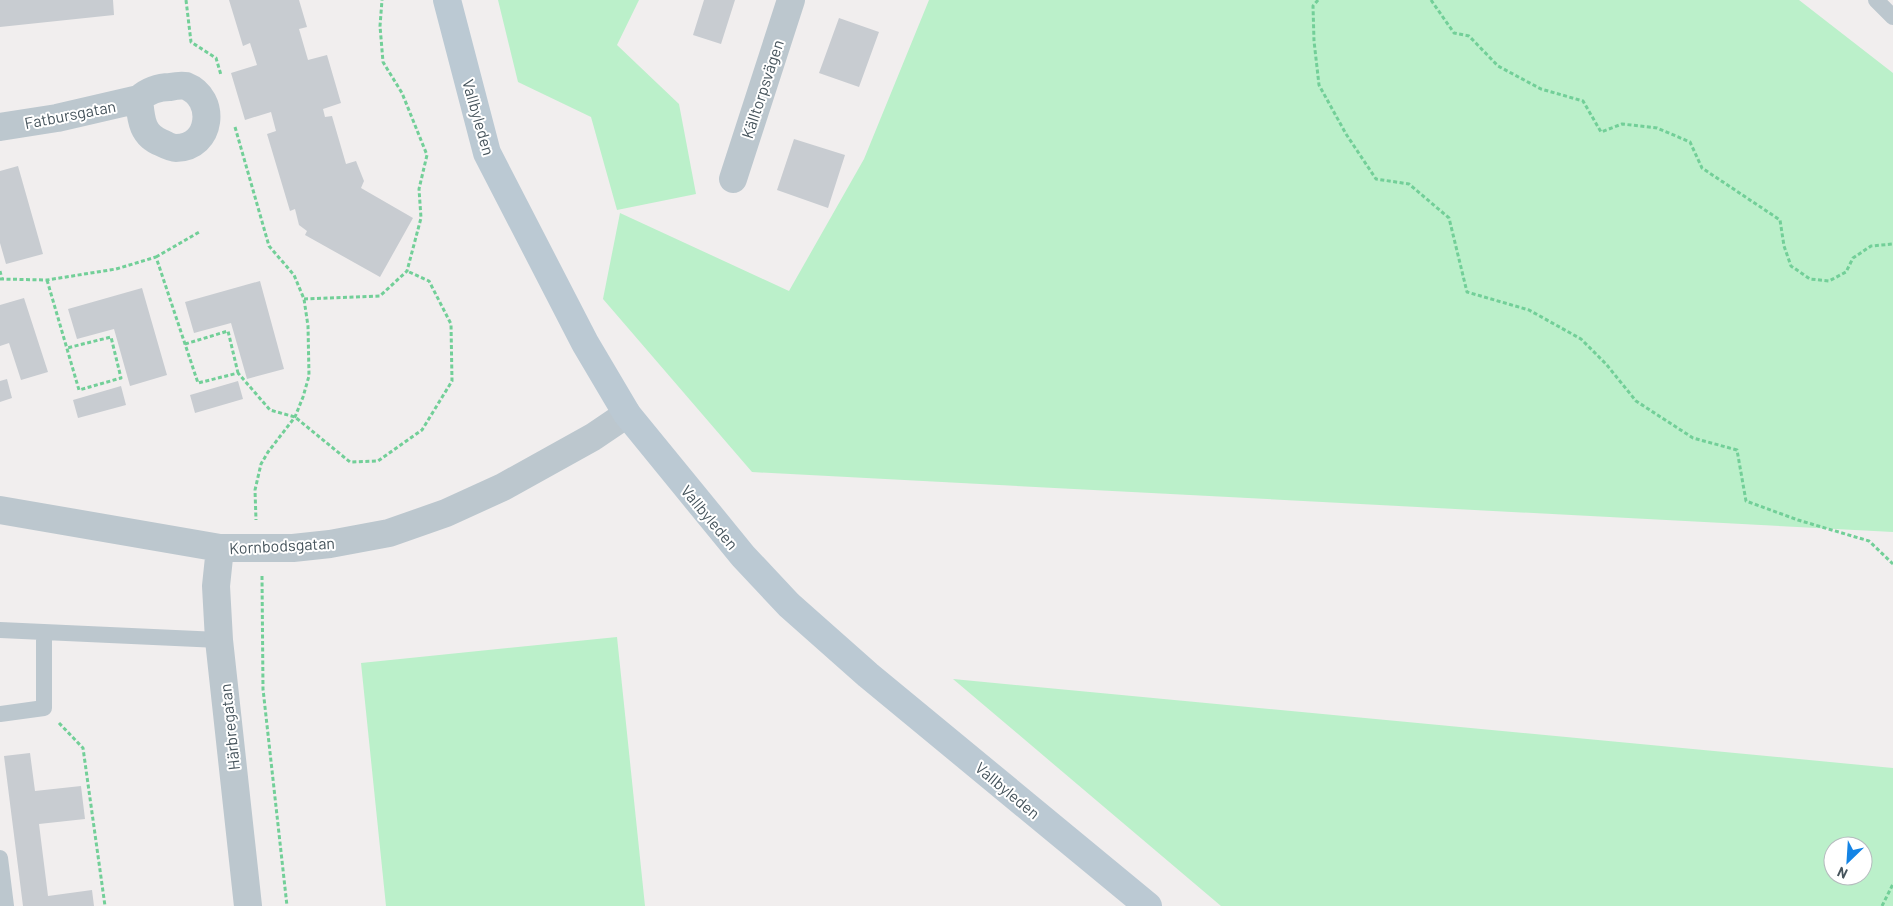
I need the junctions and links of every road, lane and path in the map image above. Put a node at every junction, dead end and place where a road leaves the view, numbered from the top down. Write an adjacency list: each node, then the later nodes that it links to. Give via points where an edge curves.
1 (186, 0): 9 (path, via 191,42 216,58)
2 (382, 0): 18 (path, via 383,62 402,92 427,155 419,189 421,218)
3 (447, 0): 25 (main road, Vallbyleden, via 487,153 584,344)
4 (791, 0): 13 (street, Källtorpsvägen)
5 (1318, 0): 30 (path, via 1313,6 1319,85 1376,179 1409,184 1449,218 1467,292 1529,310 1581,338 1636,401 1693,438 1737,450 1746,501 1868,541)
6 (1431, 0): 15 (path, via 1454,33 1469,36 1498,66 1540,88 1583,101 1601,132 1622,124 1658,128 1690,142 1702,168 1780,220 1790,266 1810,279 1829,280 1846,272 1854,258 1870,246)
7 (1876, 0): 8 (lane)
8 (1893, 17)
9 (221, 77)
10 (139, 99): 12 (street, Fatbursgatan)
11 (234, 124): 21 (path, via 269,246 294,275)
12 (0, 127)
13 (733, 179)
14 (201, 231): 16 (path)
15 (1893, 244)
16 (156, 257): 20 (path, via 116,269); 22 (path)
17 (0, 271): 19 (path)
18 (408, 271): 21 (path, via 380,296); 26 (path, via 429,281 451,324 452,381 422,430 378,462 350,462)
19 (1, 279): 20 (path)
20 (47, 280): 23 (path)
21 (304, 299): 26 (path, via 309,376)
22 (185, 344): 24 (path, via 198,383); 24 (path, via 228,331)
23 (67, 348): 23 (path, via 79,390 121,378 111,337)
24 (238, 373): 26 (path, via 270,410)
25 (627, 414): 29 (street, Kornbodsgatan, via 503,487 446,514 389,532 330,544); 42 (main road, Vallbyleden, via 743,556 789,605)
26 (295, 417): 29 (path, via 268,452 257,478 255,515)
27 (0, 510): 28 (street, Kornbodsgatan)
28 (220, 548): 29 (street, Kornbodsgatan); 33 (street, Härbregatan, via 216,586)
29 (259, 548): 41 (path, via 263,587 263,689)
30 (1893, 564)
31 (0, 630): 32 (lane)
32 (44, 632): 33 (lane); 34 (lane)
33 (219, 640): 40 (street, Härbregatan)
34 (44, 708): 35 (lane); 39 (path, via 83,748)
35 (0, 714)
36 (0, 858): 38 (lane)
37 (1893, 884): 43 (path)
38 (6, 906)
39 (104, 906)
40 (248, 906)
41 (287, 906)
42 (1148, 906)
43 (1882, 906)

